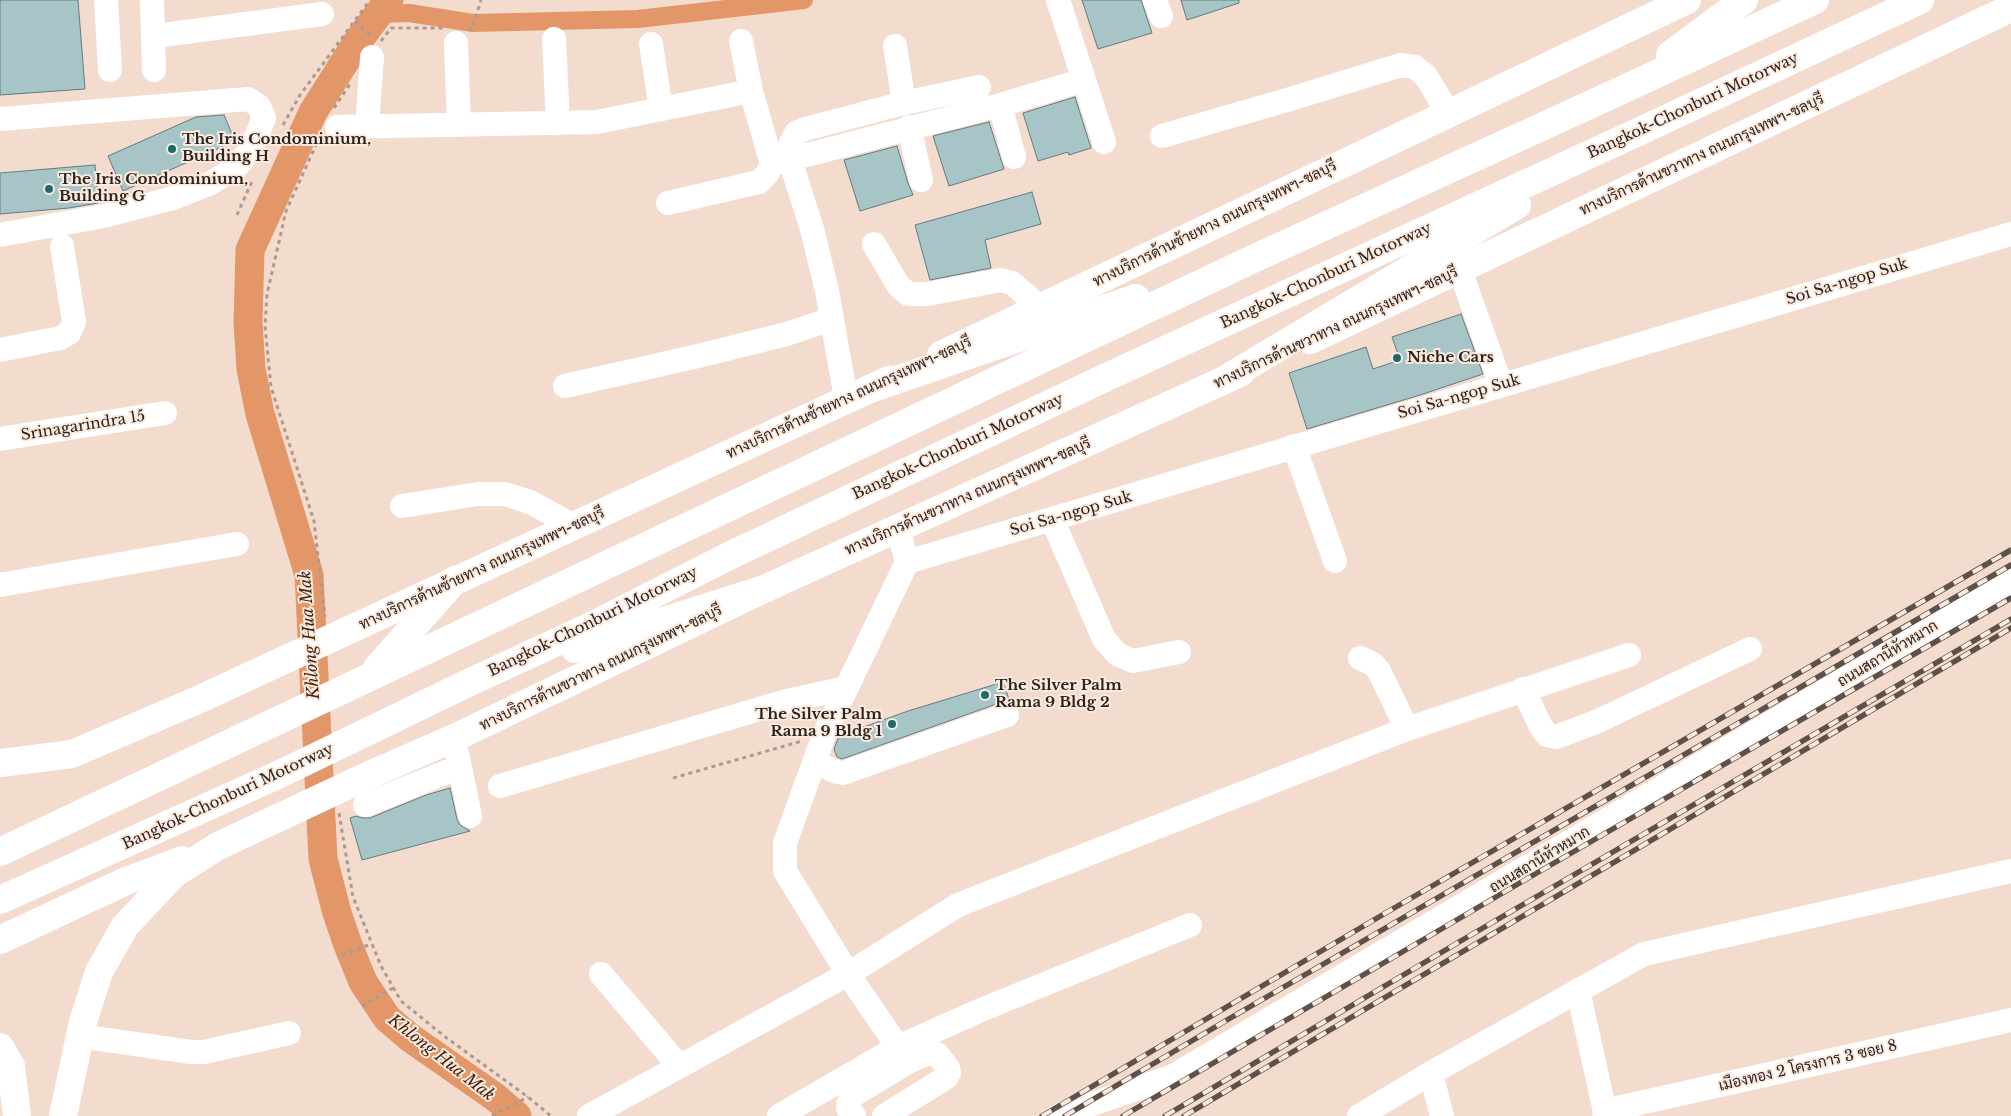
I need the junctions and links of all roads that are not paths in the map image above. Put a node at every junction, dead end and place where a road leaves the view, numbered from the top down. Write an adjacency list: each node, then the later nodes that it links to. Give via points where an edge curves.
1 (106, 0): 17 (street)
2 (152, 0): 11 (street)
3 (1058, 0): 19 (street)
4 (1686, 0): 26 (main road, ทางบริการด้านซ้ายทาง ถนนกรุงเทพฯ-ชลบุรี)
5 (1744, 0): 22 (main road)
6 (1815, 0): 22 (main road)
7 (1920, 0): 33 (main road, Bangkok-Chonburi Motorway)
8 (2011, 8): 45 (main road, ทางบริการด้านขวาทาง ถนนกรุงเทพฯ-ชลบุรี)
9 (322, 14): 11 (street)
10 (457, 33): 30 (street)
11 (154, 36): 18 (street)
12 (554, 38): 28 (street)
13 (741, 40): 21 (street)
14 (650, 44): 25 (street)
15 (895, 46): 23 (street)
16 (372, 58): 31 (street)
17 (110, 70)
18 (154, 70)
19 (1084, 80): 24 (street); 35 (street)
20 (979, 87): 23 (street)
21 (751, 91): 25 (street); 37 (street)
22 (1620, 92): 44 (main road)
23 (904, 103): 37 (street, via 796,133)
24 (1000, 105): 32 (street); 36 (street)
25 (661, 109): 28 (street, via 596,122)
26 (1448, 113): 34 (street, via 1426,76 1415,67 1401,65); 46 (main road, ทางบริการด้านซ้ายทาง ถนนกรุงเทพฯ-ชลบุรี)
27 (0, 119): 41 (street, via 248,99 259,106 264,118 251,149 236,167 211,184 173,198 104,216)
28 (558, 123): 30 (street)
29 (330, 124): 31 (street)
30 (459, 125): 31 (street)
31 (367, 127)
32 (909, 127): 37 (street); 38 (street)
33 (1638, 132): 49 (main road); 72 (main road, Bangkok-Chonburi Motorway, via 1078,390)
34 (1162, 136)
35 (1104, 142)
36 (1014, 157)
37 (781, 162): 39 (street, via 759,182); 47 (street, via 812,229)
38 (921, 180)
39 (668, 203)
40 (2011, 234): 50 (street, Soi Sa-ngop Suk)
41 (0, 235)
42 (874, 244): 46 (street, via 898,285 908,294 928,294 1000,280 1012,283)
43 (62, 246): 48 (street, via 74,322 68,333 60,338)
44 (1253, 259): 52 (main road); 71 (main road)
45 (1460, 270): 49 (main road, ทางบริการด้านขวาทาง ถนนกรุงเทพฯ-ชลบุรี); 50 (street)
46 (1040, 307): 52 (main road, ทางบริการด้านซ้ายทาง ถนนกรุงเทพฯ-ชลบุรี)
47 (831, 319): 51 (street, via 787,334); 52 (street)
48 (0, 350)
49 (1219, 383): 59 (main road, ทางบริการด้านขวาทาง ถนนกรุงเทพฯ-ชลบุรี)
50 (1501, 385): 55 (street, Soi Sa-ngop Suk)
51 (565, 386)
52 (857, 394): 58 (main road, ทางบริการด้านซ้ายทาง ถนนกรุงเทพฯ-ชลบุรี)
53 (165, 413): 54 (street, Srinagarindra 15)
54 (0, 438)
55 (1294, 446): 57 (street, Soi Sa-ngop Suk); 61 (street)
56 (402, 506): 58 (street, via 478,494 505,494 530,502)
57 (1052, 519): 62 (street, Soi Sa-ngop Suk); 68 (street, via 1104,639 1117,654 1133,661)
58 (574, 526): 63 (main road, ทางบริการด้านซ้ายทาง ถนนกรุงเทพฯ-ชลบุรี)
59 (898, 529): 62 (street); 66 (main road, ทางบริการด้านขวาทาง ถนนกรุงเทพฯ-ชลบุรี)
60 (237, 544): 65 (street)
61 (1335, 561)
62 (908, 562): 73 (street)
63 (455, 580): 71 (main road); 79 (main road, ทางบริการด้านซ้ายทาง ถนนกรุงเทพฯ-ชลบุรี, via 200,699 72,754)
64 (2011, 581): 107 (street, ถนนสถานีหัวหมาก, via 1173,1076)
65 (0, 585)
66 (764, 589): 72 (main road); 77 (main road, ทางบริการด้านขวาทาง ถนนกรุงเทพฯ-ชลบุรี)
67 (1750, 649): 74 (street, via 1596,722 1556,737 1546,735)
68 (1178, 652)
69 (1629, 654): 74 (street)
70 (1360, 658): 76 (street, via 1379,671)
71 (369, 676): 85 (main road)
72 (468, 683): 87 (main road, Bangkok-Chonburi Motorway, via 280,774)
73 (846, 688): 78 (street); 81 (street, via 783,702)
74 (1523, 688): 76 (street)
75 (1007, 715): 78 (street, via 843,773)
76 (1407, 729): 91 (street, via 958,905)
77 (454, 738): 80 (street); 84 (main road, ทางบริการด้านขวาทาง ถนนกรุงเทพฯ-ชลบุรี)
78 (814, 762): 91 (street, via 785,843 785,871)
79 (0, 763)
80 (459, 766): 82 (street); 83 (street)
81 (500, 786)
82 (365, 805)
83 (470, 816)
84 (218, 846): 89 (main road, via 126,881); 95 (main road, ทางบริการด้านขวาทาง ถนนกรุงเทพฯ-ชลบุรี, via 174,874 125,926 99,972)
85 (0, 852)
86 (2011, 871): 92 (street, via 1644,954)
87 (0, 900)
88 (1190, 925): 97 (street)
89 (0, 940)
90 (601, 974): 98 (street)
91 (848, 974): 97 (street); 98 (street)
92 (1578, 990): 99 (street); 101 (street)
93 (2011, 1020): 101 (street, เมืองทอง 2 โครงการ 3 ซอย 8)
94 (288, 1034): 95 (street, via 204,1052)
95 (79, 1036): 103 (main road, ทางบริการด้านขวาทาง ถนนกรุงเทพฯ-ชลบุรี)
96 (0, 1047): 102 (main road, via 11,1066)
97 (898, 1047): 100 (street)
98 (679, 1066): 104 (street)
99 (1431, 1073): 108 (street); 109 (street)
100 (852, 1096): 105 (street); 106 (street, via 908,1062 931,1052 937,1054 948,1068 947,1077)
101 (1605, 1114)
102 (17, 1116)
103 (63, 1116)
104 (589, 1116)
105 (779, 1116)
106 (884, 1116)
107 (1058, 1116)
108 (1359, 1116)
109 (1442, 1116)

